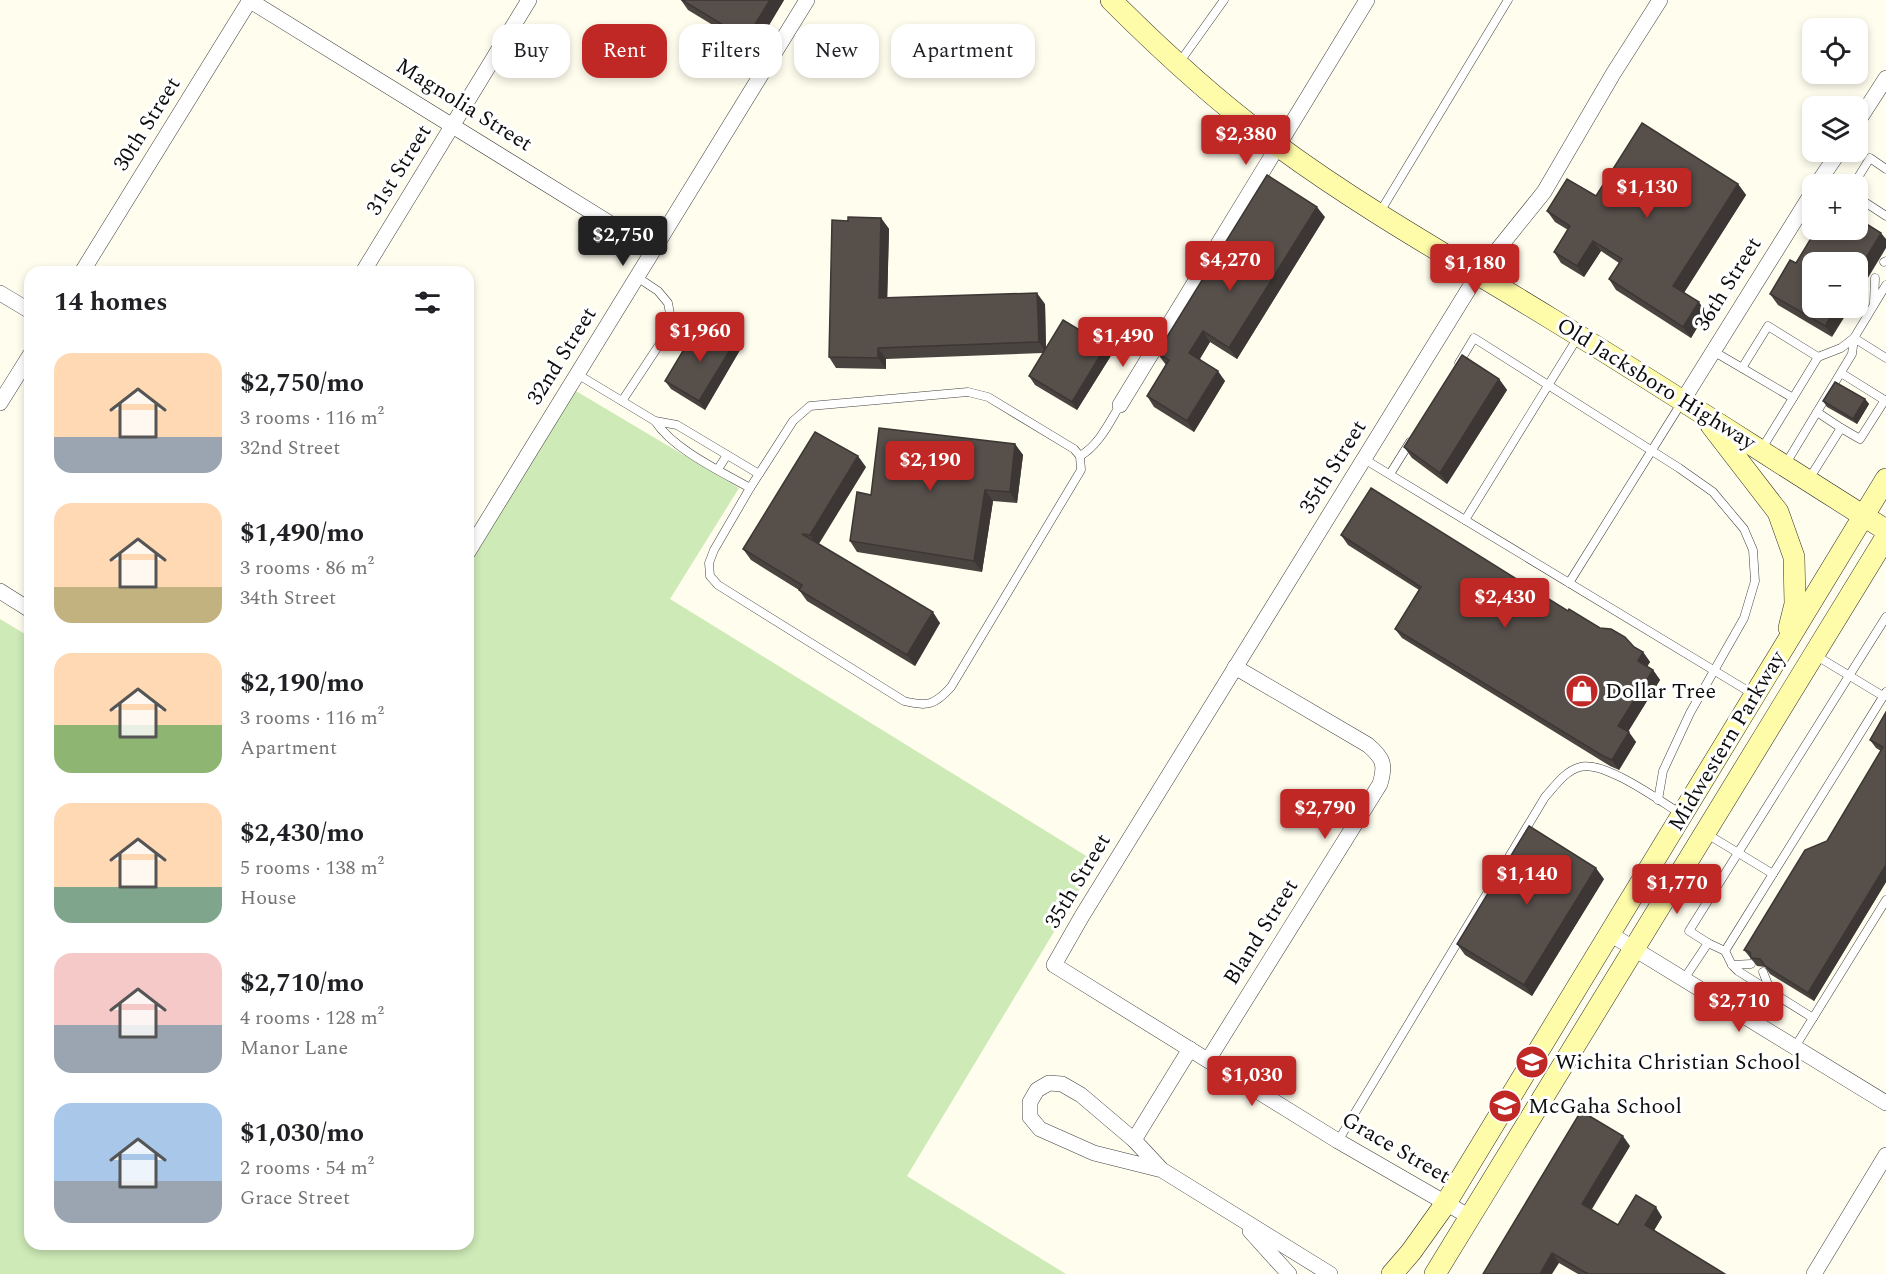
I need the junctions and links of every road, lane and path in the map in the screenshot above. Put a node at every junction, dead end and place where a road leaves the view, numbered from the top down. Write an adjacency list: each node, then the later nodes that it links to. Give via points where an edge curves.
1 (250, 0): 12 (street, Magnolia Street); 21 (street, 30th Street)
2 (529, 0): 12 (street, 31st Street)
3 (807, 0): 20 (street, 32nd Street)
4 (1111, 0): 9 (main road, Old Jacksboro Highway)
5 (1224, 0): 9 (lane)
6 (1367, 0): 13 (street)
7 (1508, 0): 18 (lane)
8 (1660, 0): 23 (street, 35th Street, via 1544,192)
9 (1178, 64): 13 (main road, Old Jacksboro Highway)
10 (1886, 78): 11 (street)
11 (1868, 106)
12 (453, 124): 20 (street, Magnolia Street); 22 (street, 31st Street)
13 (1277, 146): 18 (main road, Old Jacksboro Highway); 45 (street)
14 (1886, 169): 15 (lane, via 1870,158)
15 (1860, 174)
16 (1868, 204): 19 (lane)
17 (1802, 209): 32 (street, 36th Street)
18 (1378, 214): 23 (main road, Old Jacksboro Highway)
19 (1886, 216)
20 (653, 250): 24 (street, 32nd Street)
21 (86, 266)
22 (367, 266)
23 (1478, 274): 30 (main road, Old Jacksboro Highway); 55 (street, 35th Street)
24 (637, 277): 39 (street, 32nd Street); 43 (lane, via 668,303 671,319 667,333)
25 (1875, 278): 28 (lane)
26 (1886, 285): 28 (lane)
27 (0, 293): 29 (street)
28 (1874, 305): 31 (lane)
29 (24, 307)
30 (1578, 335): 40 (lane); 46 (main road, Old Jacksboro Highway)
31 (1854, 338): 33 (lane); 34 (lane); 38 (lane, via 1852,354)
32 (1713, 351): 37 (lane); 46 (street, 36th Street)
33 (1818, 357): 37 (lane, via 1768,326); 41 (lane)
34 (1886, 358)
35 (24, 365): 44 (street)
36 (1456, 368): 40 (lane, via 1474,338)
37 (1742, 368): 41 (lane)
38 (1840, 373): 42 (lane); 47 (lane)
39 (577, 374): 43 (lane); 67 (street, 32nd Street)
40 (1548, 385): 51 (lane); 64 (lane)
41 (1793, 398): 52 (lane)
42 (1885, 400): 49 (lane, via 1860,439)
43 (622, 401): 48 (lane)
44 (0, 404)
45 (1120, 405): 54 (lane, via 1090,451)
46 (1691, 405): 51 (lane); 52 (main road, Old Jacksboro Highway); 72 (main road, via 1778,512 1794,557 1796,604)
47 (1817, 412): 49 (lane); 56 (lane)
48 (655, 421): 53 (lane, via 677,425); 57 (lane, via 673,442)
49 (1841, 428): 61 (lane)
50 (1414, 435): 59 (lane)
51 (1652, 450): 68 (lane); 75 (lane, via 1713,492 1744,529 1753,550 1755,581 1744,618)
52 (1761, 450): 56 (main road, Old Jacksboro Highway)
53 (727, 454): 57 (lane); 58 (lane)
54 (1080, 456): 58 (lane, via 988,397 968,392 810,406 793,421); 62 (lane, via 1081,470 951,687 930,704 904,701 718,585 711,576 709,563)
55 (1364, 459): 59 (lane); 74 (street, 35th Street)
56 (1784, 465): 61 (main road, Old Jacksboro Highway)
57 (718, 469): 62 (lane)
58 (759, 474): 62 (lane)
59 (1390, 474): 64 (lane)
60 (1886, 479): 63 (main road, Midwestern Parkway)
61 (1808, 480): 63 (main road, Old Jacksboro Highway)
62 (750, 488)
63 (1864, 517): 65 (main road, Old Jacksboro Highway); 72 (main road, Midwestern Parkway)
64 (1465, 520): 68 (lane)
65 (1886, 530)
66 (1886, 537): 73 (main road, Midwestern Parkway)
67 (474, 542)
68 (1569, 583): 75 (lane)
69 (0, 591): 70 (street)
70 (24, 606)
71 (1886, 617): 76 (lane)
72 (1783, 650): 78 (main road, Midwestern Parkway)
73 (1814, 654): 76 (lane); 81 (main road, Midwestern Parkway)
74 (1235, 667): 90 (street, 35th Street); 98 (street, Bland Street, via 1368,745 1381,756 1384,772)
75 (1715, 671): 78 (lane); 79 (lane, via 1663,771)
76 (1849, 675): 77 (lane); 82 (lane)
77 (1885, 694): 83 (lane)
78 (1755, 696): 80 (main road, Midwestern Parkway)
79 (1658, 800): 80 (lane); 101 (lane, via 1593,765 1563,777 1545,797)
80 (1683, 815): 85 (main road, Midwestern Parkway)
81 (1705, 833): 82 (lane); 87 (main road, Midwestern Parkway)
82 (1738, 853): 83 (lane); 86 (lane, via 1689,931)
83 (1773, 873): 88 (lane)
84 (1886, 900): 95 (lane)
85 (1610, 934): 87 (street); 104 (main road, Midwestern Parkway)
86 (1708, 943): 88 (lane); 93 (lane)
87 (1634, 949): 93 (street); 105 (main road, Midwestern Parkway)
88 (1725, 951): 91 (lane)
89 (1751, 964): 91 (lane)
90 (1054, 965): 97 (street, Grace Street)
91 (1732, 965): 94 (lane)
92 (1763, 972): 94 (lane)
93 (1684, 979): 96 (street)
94 (1771, 992): 95 (lane)
95 (1813, 1018): 96 (lane)
96 (1795, 1047): 99 (street)
97 (1190, 1049): 98 (street, Grace Street); 100 (street)
98 (1208, 1060): 101 (street, Grace Street)
99 (1886, 1103)
100 (1134, 1140): 103 (street); 103 (street, via 1062,1084 1049,1083 1037,1090 1030,1102 1030,1117 1040,1129 1094,1153)
101 (1338, 1141): 104 (street, Grace Street)
102 (1886, 1155): 111 (street)
103 (1162, 1170): 106 (street)
104 (1446, 1203): 105 (street, Grace Street); 109 (main road, Midwestern Parkway)
105 (1470, 1217): 110 (main road, Midwestern Parkway)
106 (1242, 1222): 107 (street); 108 (street)
107 (1289, 1274)
108 (1329, 1274)
109 (1392, 1274)
110 (1436, 1274)
111 (1814, 1274)

